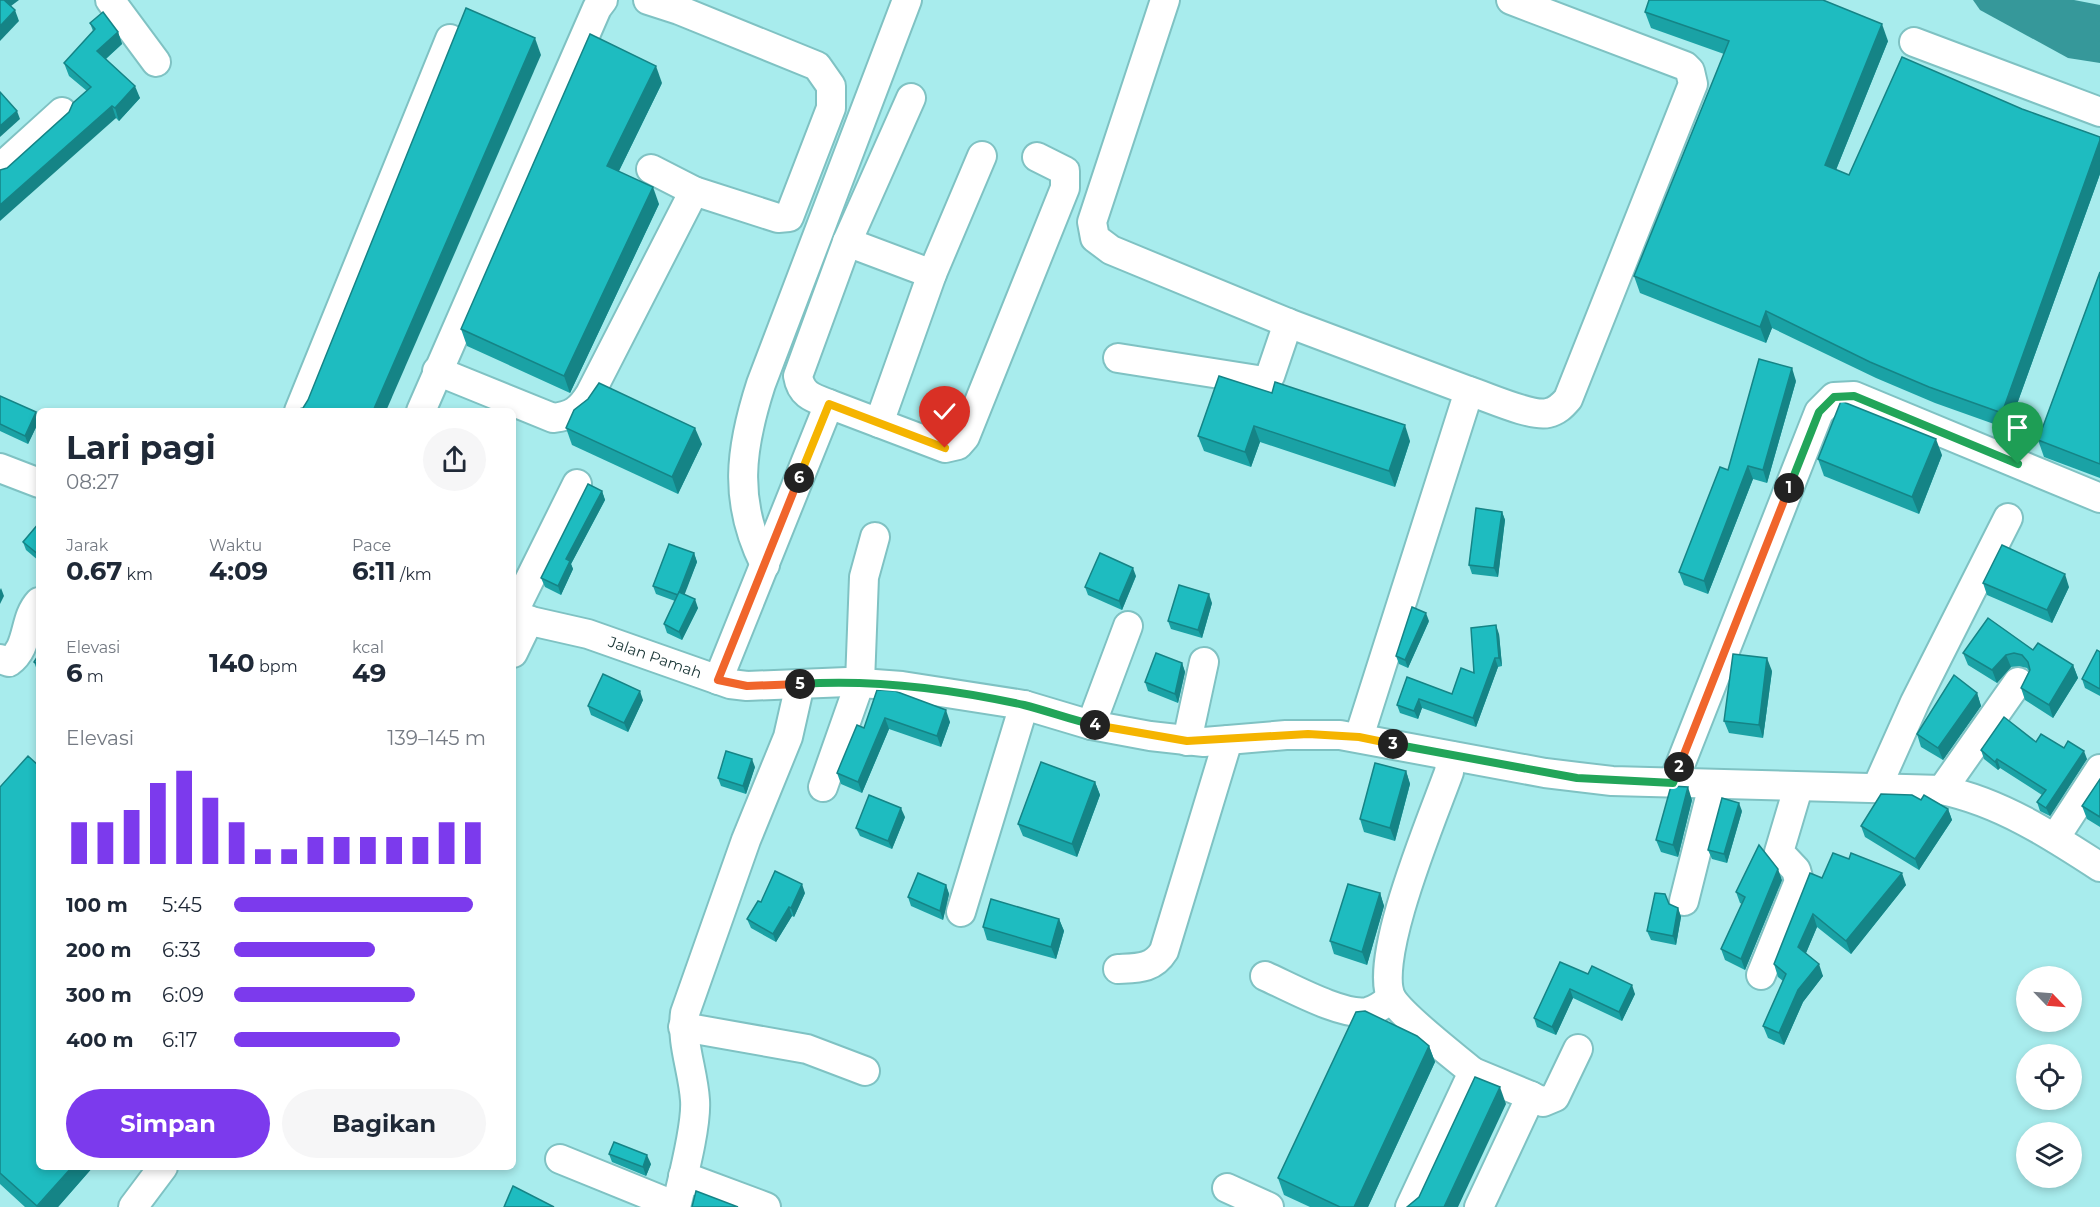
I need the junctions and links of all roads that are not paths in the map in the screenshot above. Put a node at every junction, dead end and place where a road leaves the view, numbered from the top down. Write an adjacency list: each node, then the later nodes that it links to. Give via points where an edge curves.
1 (110, 0): 10 (street)
2 (603, 0): 23 (street)
3 (648, 0): 7 (street)
4 (907, 0): 35 (street, via 748,423 742,462 744,506)
5 (1165, 0): 21 (street, via 1092,222 1095,238 1111,250)
6 (1511, 0): 24 (street, via 1684,66 1690,71 1693,84 1568,399 1547,414)
7 (681, 5): 18 (street, via 817,66 831,86 831,108 789,217 778,218)
8 (450, 39): 26 (street)
9 (1914, 42): 13 (street)
10 (156, 62)
11 (911, 98): 19 (street)
12 (62, 112): 16 (street)
13 (2100, 112)
14 (982, 156): 20 (street)
15 (1036, 156): 28 (street, via 1065,171 1065,188 965,437 958,445 945,448)
16 (0, 168)
17 (651, 169): 18 (street)
18 (694, 191): 23 (street, via 580,410 567,417 553,418)
19 (848, 242): 20 (street); 25 (street, via 798,376 807,395)
20 (932, 274): 28 (street)
21 (1288, 322): 22 (street, via 1270,376 1264,381); 24 (street)
22 (1118, 358)
23 (437, 371): 27 (street)
24 (1469, 391): 47 (street)
25 (829, 404): 28 (street); 35 (street)
26 (300, 408)
27 (422, 408)
28 (879, 423)
29 (0, 468): 30 (street)
30 (36, 482)
31 (577, 484): 37 (street)
32 (2100, 498): 52 (street, via 1854,396 1834,397 1819,412)
33 (2008, 518): 55 (street)
34 (875, 537): 42 (street, via 864,577)
35 (765, 565): 41 (street)
36 (36, 606): 39 (street, via 18,654 9,662)
37 (518, 617): 41 (street, Jalan Pamah, via 616,643)
38 (1128, 626): 46 (street)
39 (0, 659)
40 (1204, 662): 49 (street)
41 (718, 680): 44 (street, Jalan Pamah, via 747,686)
42 (860, 682): 44 (street, Jalan Pamah); 45 (street, Jalan Pamah); 54 (street)
43 (2018, 682): 57 (street)
44 (800, 684): 66 (street, via 792,724 746,840)
45 (1024, 705): 46 (street, Jalan Pamah); 61 (street)
46 (1091, 724): 49 (street, Jalan Pamah)
47 (1359, 737): 48 (street, Jalan Pamah, via 1308,734); 50 (street, Jalan Pamah)
48 (1227, 740): 49 (street, Jalan Pamah); 62 (street, via 1164,951 1158,961 1147,967)
49 (1187, 741)
50 (1451, 756): 52 (street, Jalan Pamah, via 1577,778); 65 (street, via 1449,772 1395,926 1388,978)
51 (2100, 769): 58 (street)
52 (1673, 783): 53 (street, Jalan Pamah)
53 (1713, 785): 56 (street, Jalan Pamah); 60 (street)
54 (823, 787)
55 (1877, 787): 56 (street, Jalan Pamah); 57 (street, Jalan Pamah)
56 (1798, 788): 63 (street, via 1779,852 1796,870 1799,881)
57 (1942, 790): 58 (street, Jalan Pamah, via 1991,805)
58 (2055, 838): 59 (street, Jalan Pamah)
59 (2100, 867)
60 (1684, 901)
61 (961, 912)
62 (1118, 969)
63 (1761, 975)
64 (1266, 976): 65 (street, via 1359,1012 1380,1008)
65 (1391, 998): 69 (street)
66 (683, 1027): 68 (street, via 807,1049); 73 (street, via 695,1104)
67 (1578, 1049): 70 (street, via 1555,1097 1543,1102)
68 (865, 1071)
69 (1473, 1072): 70 (street); 79 (street)
70 (1531, 1096): 80 (street)
71 (560, 1159): 75 (street)
72 (161, 1170): 76 (street)
73 (683, 1176): 75 (street); 77 (street)
74 (1227, 1188): 78 (street)
75 (676, 1206)
76 (133, 1207)
77 (766, 1207)
78 (1269, 1207)
79 (1410, 1207)
80 (1479, 1207)

